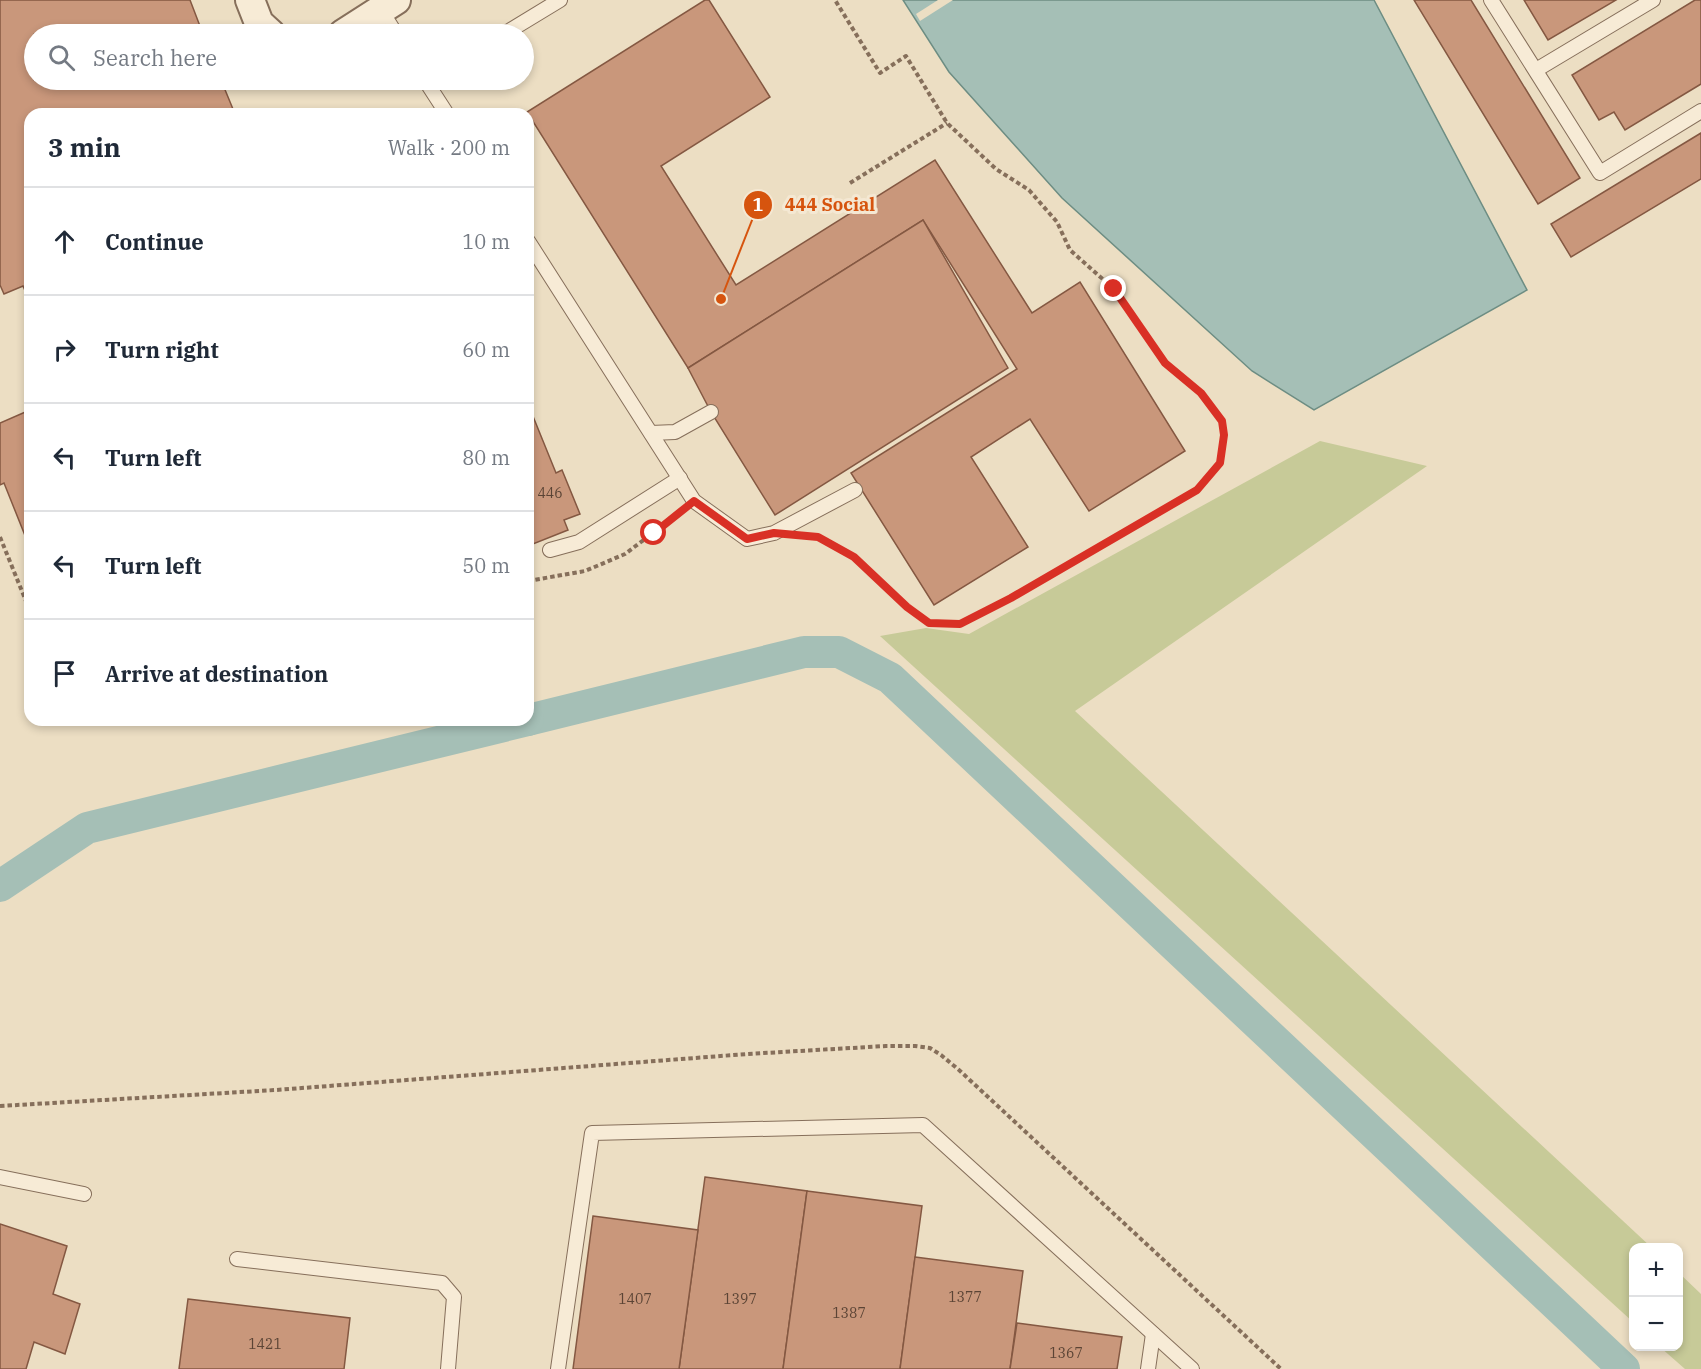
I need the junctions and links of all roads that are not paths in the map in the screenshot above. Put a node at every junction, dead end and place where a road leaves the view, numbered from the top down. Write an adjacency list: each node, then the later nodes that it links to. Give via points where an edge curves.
1 (250, 0): 6 (street)
2 (560, 0): 9 (lane)
3 (1491, 0): 10 (lane)
4 (1653, 0): 10 (lane)
5 (384, 3): 7 (street); 8 (lane)
6 (260, 24)
7 (356, 24)
8 (392, 24)
9 (520, 24)
10 (1536, 70): 13 (lane, via 1600,173)
11 (434, 90): 12 (lane)
12 (444, 108)
13 (1701, 111)
14 (534, 263): 16 (lane)
15 (711, 412): 16 (lane, via 675,432)
16 (651, 433): 17 (lane)
17 (680, 478): 18 (lane, via 694,501 747,539 774,533); 19 (lane, via 579,542)
18 (855, 490)
19 (550, 550)
20 (0, 1177): 21 (lane)
21 (84, 1194)
22 (237, 1259): 24 (lane, via 442,1283 454,1297)
23 (1153, 1334): 25 (lane, via 923,1125 592,1132); 26 (lane); 27 (lane)
24 (448, 1369)
25 (558, 1369)
26 (1148, 1369)
27 (1192, 1369)

